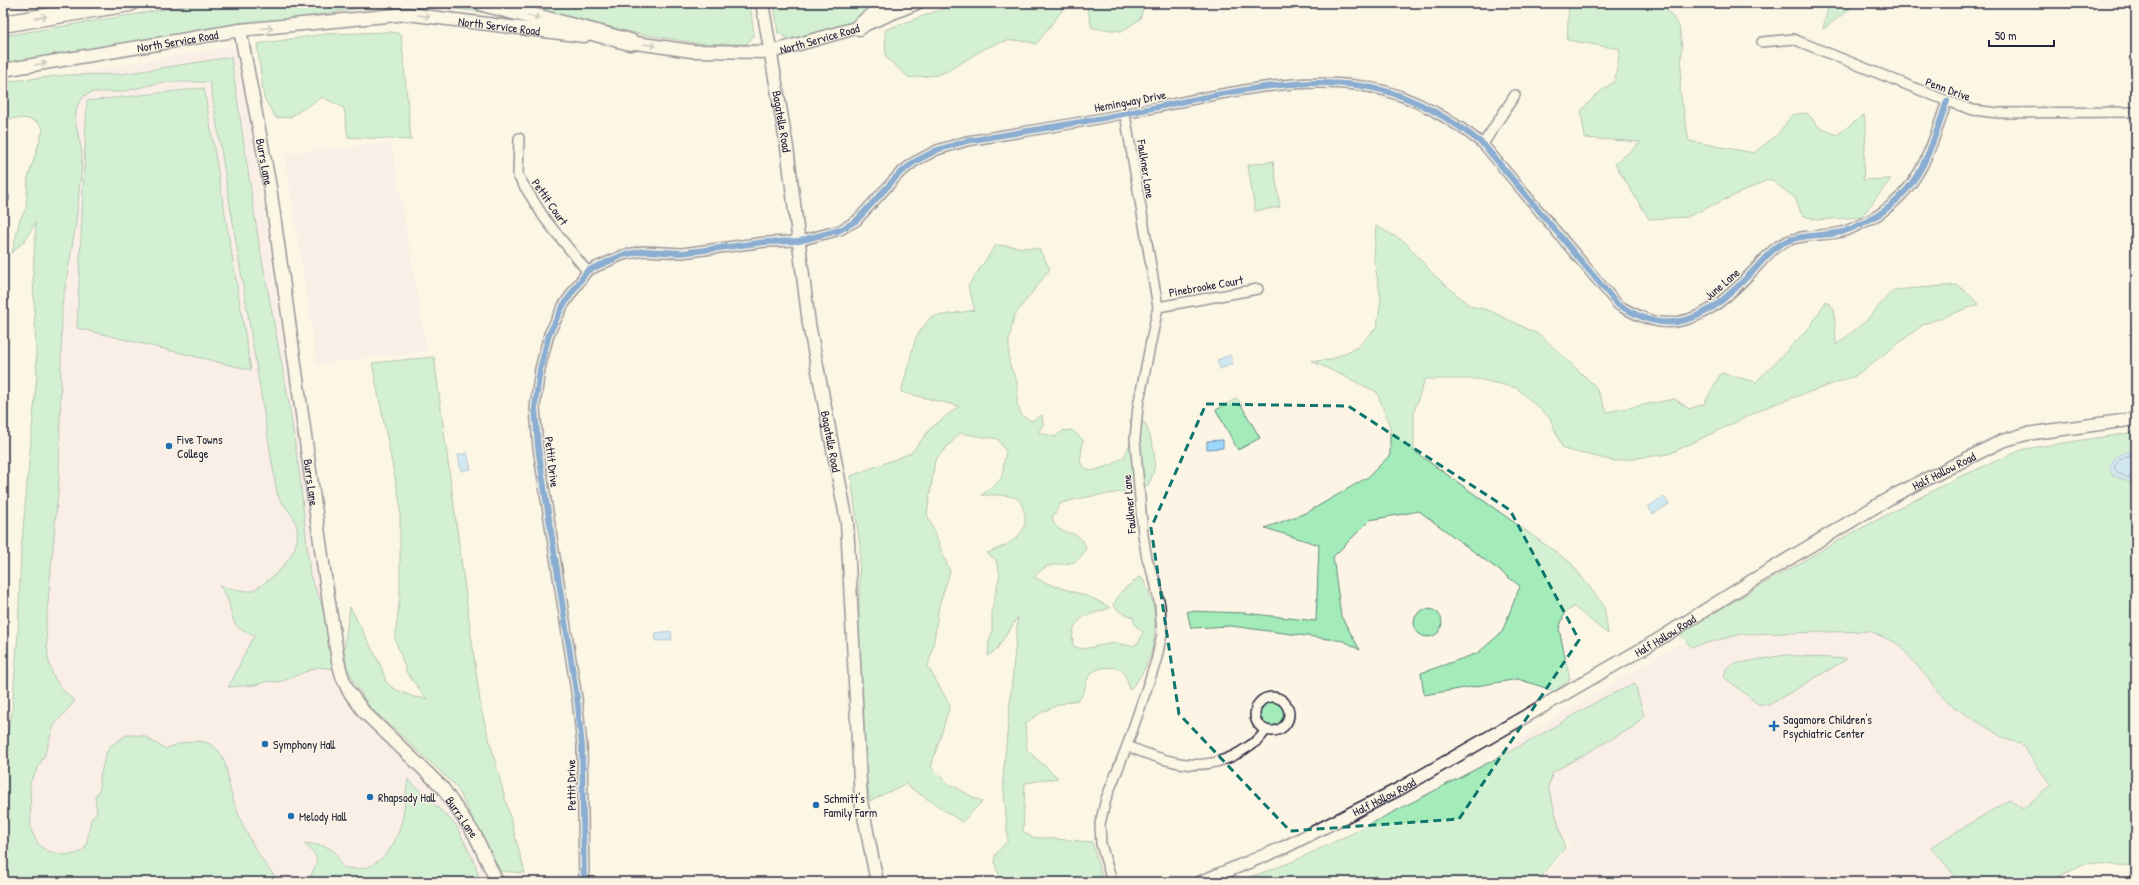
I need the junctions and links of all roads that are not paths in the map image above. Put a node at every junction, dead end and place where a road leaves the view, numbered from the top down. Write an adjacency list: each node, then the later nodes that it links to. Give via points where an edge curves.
1 (130, 3): 6 (highway, one-way to 1)
2 (483, 3): 9 (highway, one-way to 9)
3 (762, 3): 11 (main road, Bagatelle Road)
4 (888, 3): 7 (highway)
5 (917, 3): 7 (main road, North Service Road)
6 (3, 24)
7 (859, 27): 11 (main road, North Service Road)
8 (240, 30): 9 (main road, North Service Road, one-way to 9, via 407,14); 12 (main road, North Service Road, one-way to 8); 26 (main road, Burrs Lane, via 270,187 324,570 342,676 348,690 364,712 442,787 474,835)
9 (630, 42): 11 (main road, North Service Road, one-way to 11, via 692,51)
10 (1762, 42): 14 (street, Penn Drive, via 1793,39)
11 (771, 52): 19 (main road, Bagatelle Road)
12 (3, 70)
13 (1515, 95): 18 (street)
14 (1947, 101): 15 (street, Penn Drive, via 1973,110 1998,113); 18 (street, June Lane, via 1918,176 1903,196 1863,224 1842,232 1795,238 1778,246 1721,303 1704,313 1682,320 1660,322 1639,316 1618,305)
15 (2136, 112)
16 (1125, 114): 18 (street, Hemingway Drive, via 1285,85 1356,85 1382,90 1429,108 1459,125); 19 (street, Hemingway Drive, via 967,142 937,150 914,162 899,174 856,221 840,230); 22 (street, Faulkner Lane)
17 (519, 138): 20 (street, Pettit Court, via 518,176 545,218)
18 (1483, 144)
19 (799, 241): 20 (street, via 765,242 682,253 644,251 623,255); 28 (main road, Bagatelle Road, via 809,324 847,522 861,801)
20 (587, 271): 27 (street, Pettit Drive, via 563,306 549,334 540,369 535,407 538,448 582,746)
21 (1258, 289): 22 (street, Pinebrooke Court)
22 (1158, 307): 25 (street, Faulkner Lane, via 1138,406 1135,439 1143,534 1160,606 1162,634 1156,661)
23 (2136, 419): 30 (main road, Half Hollow Road, via 2026,434 1996,444 1893,496 1656,641 1401,788 1285,847)
24 (1264, 730): 25 (street, via 1258,740 1236,755 1213,764 1190,765 1169,762)
25 (1127, 746): 29 (street, Faulkner Lane, via 1106,799 1100,824 1101,844)
26 (497, 882)
27 (584, 882)
28 (876, 882)
29 (1112, 882)
30 (1201, 882)

